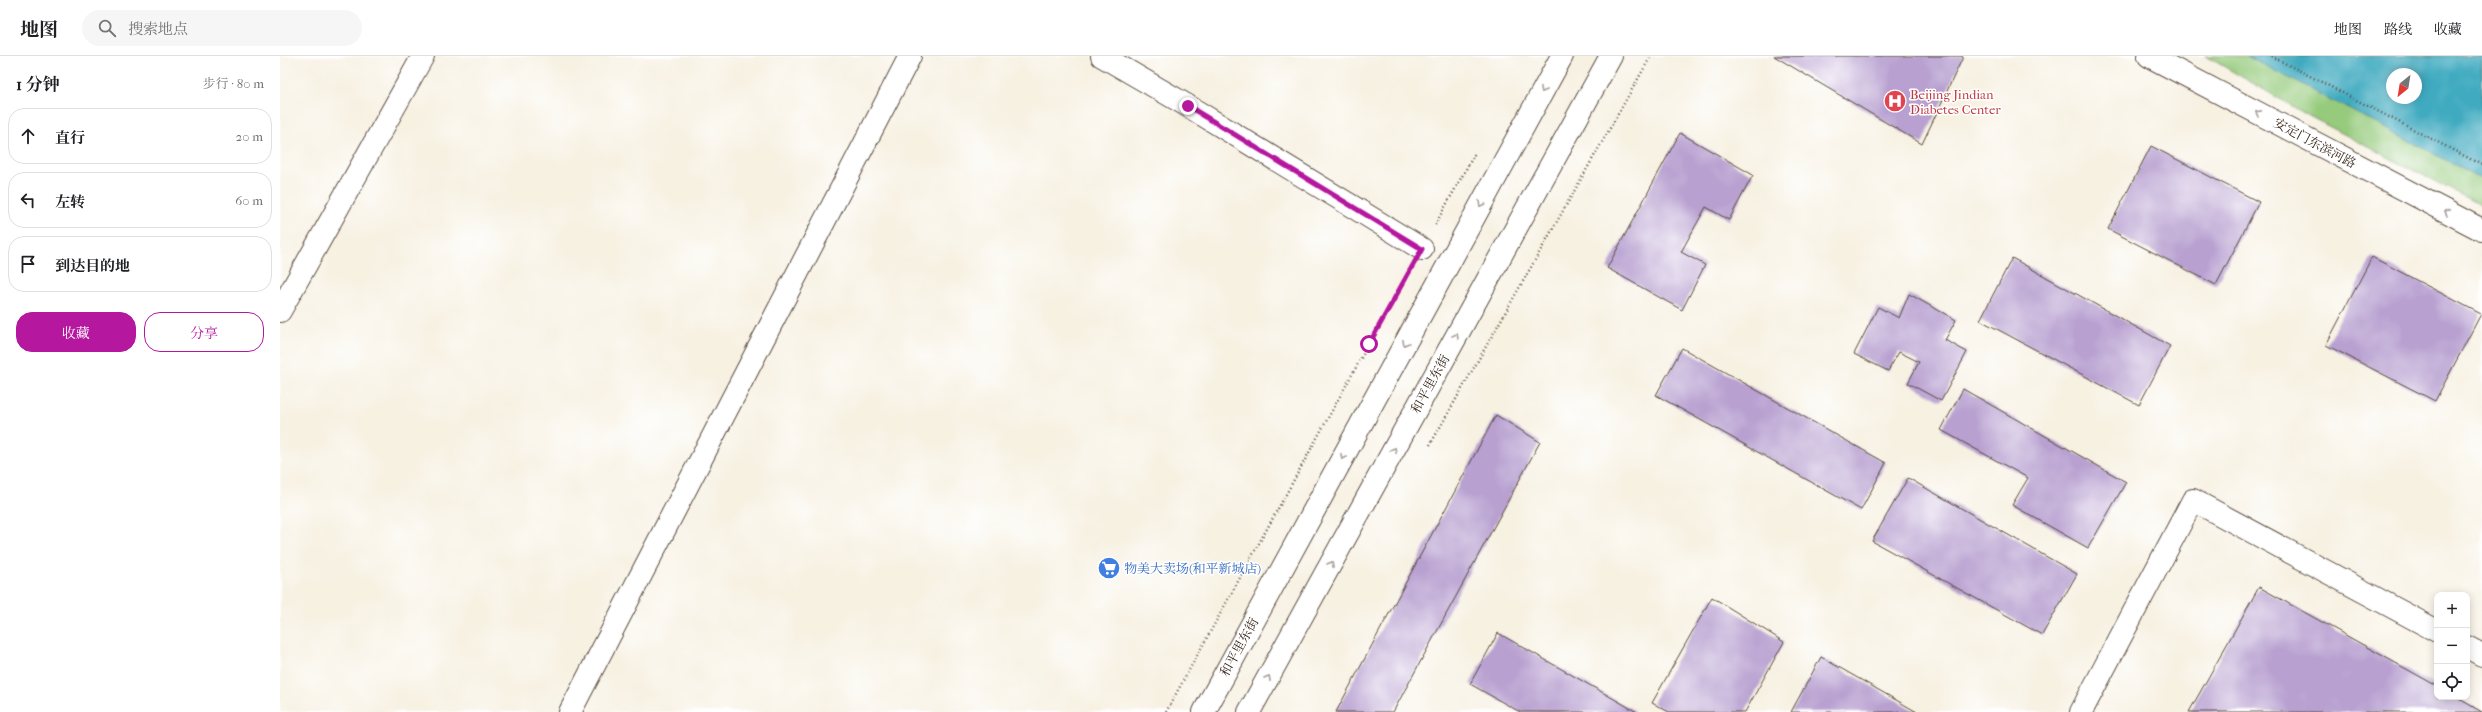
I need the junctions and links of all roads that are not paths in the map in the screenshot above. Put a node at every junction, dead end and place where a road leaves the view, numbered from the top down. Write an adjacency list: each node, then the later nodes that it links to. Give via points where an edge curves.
1 (423, 56): 9 (street)
2 (910, 56): 13 (street)
3 (1102, 56): 8 (street)
4 (1562, 56): 14 (street, 和平里东街, one-way to 14)
5 (1611, 56): 15 (street, 和平里东街, one-way to 5)
6 (2149, 56): 7 (street, 安定门东滨河路, one-way to 6)
7 (2482, 230)
8 (1422, 249)
9 (280, 311)
10 (2434, 629): 16 (street, via 2193,500)
11 (2470, 649): 12 (street)
12 (2482, 655)
13 (570, 712)
14 (1204, 712)
15 (1249, 712)
16 (2081, 712)

